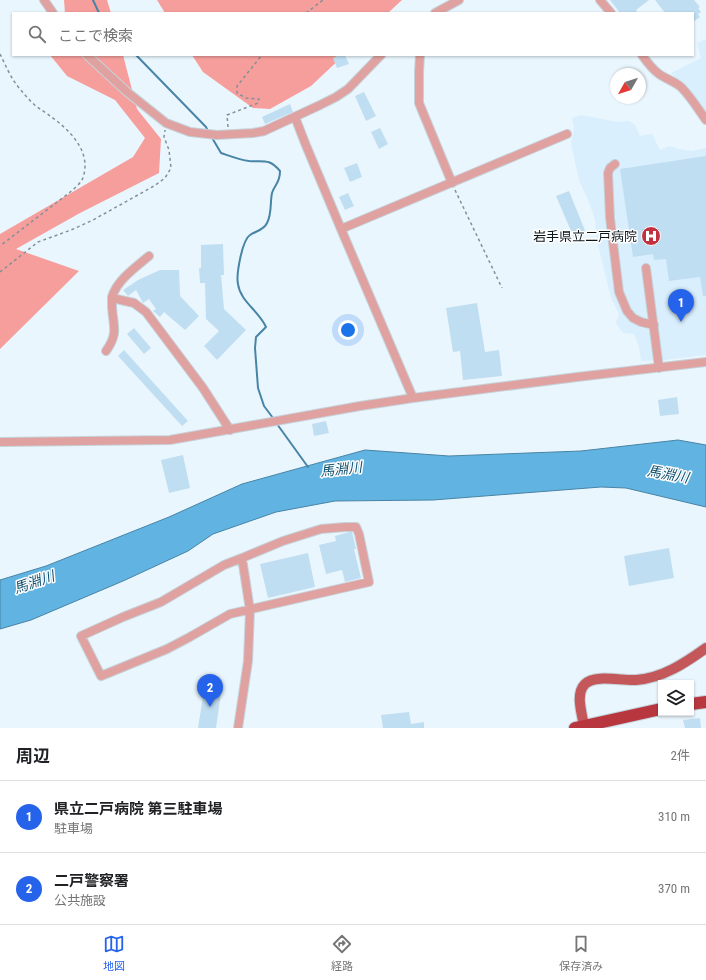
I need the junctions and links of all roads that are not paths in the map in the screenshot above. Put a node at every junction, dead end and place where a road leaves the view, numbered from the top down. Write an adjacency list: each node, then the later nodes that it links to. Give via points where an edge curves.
1 (44, 0): 4 (street)
2 (459, 0): 5 (street)
3 (600, 0): 6 (street)
4 (52, 12)
5 (437, 12)
6 (609, 12)
7 (88, 56): 11 (street, via 166,123 190,132 216,135 253,133)
8 (380, 56): 11 (street, via 336,97)
9 (420, 56): 15 (street, via 420,103)
10 (643, 56): 12 (street, via 659,74 681,87)
11 (296, 117): 16 (street)
12 (706, 120)
13 (567, 134): 15 (street)
14 (615, 164): 20 (street, via 610,168 608,178 619,292 627,311 634,318)
15 (452, 183): 16 (street)
16 (341, 229): 24 (street)
17 (149, 256): 19 (street, via 126,275)
18 (646, 268): 20 (street)
19 (112, 298): 21 (street, via 115,327 112,342); 25 (street, via 134,302 146,312 203,388)
20 (654, 325): 23 (street)
21 (106, 351)
22 (706, 362): 23 (street)
23 (659, 368): 24 (street)
24 (413, 398): 25 (street)
25 (230, 430): 26 (street, via 170,440)
26 (0, 442)
27 (242, 558): 28 (street); 28 (street, via 321,529 356,527 369,582); 28 (street, via 224,565 161,602 82,636 101,676 168,648 230,614)
28 (250, 610): 34 (street, via 248,661)
29 (706, 648): 33 (main road, via 669,671 647,679 596,678 586,683 580,694)
30 (706, 702): 31 (highway)
31 (694, 704)
32 (658, 710): 33 (highway)
33 (581, 727)
34 (238, 728)

